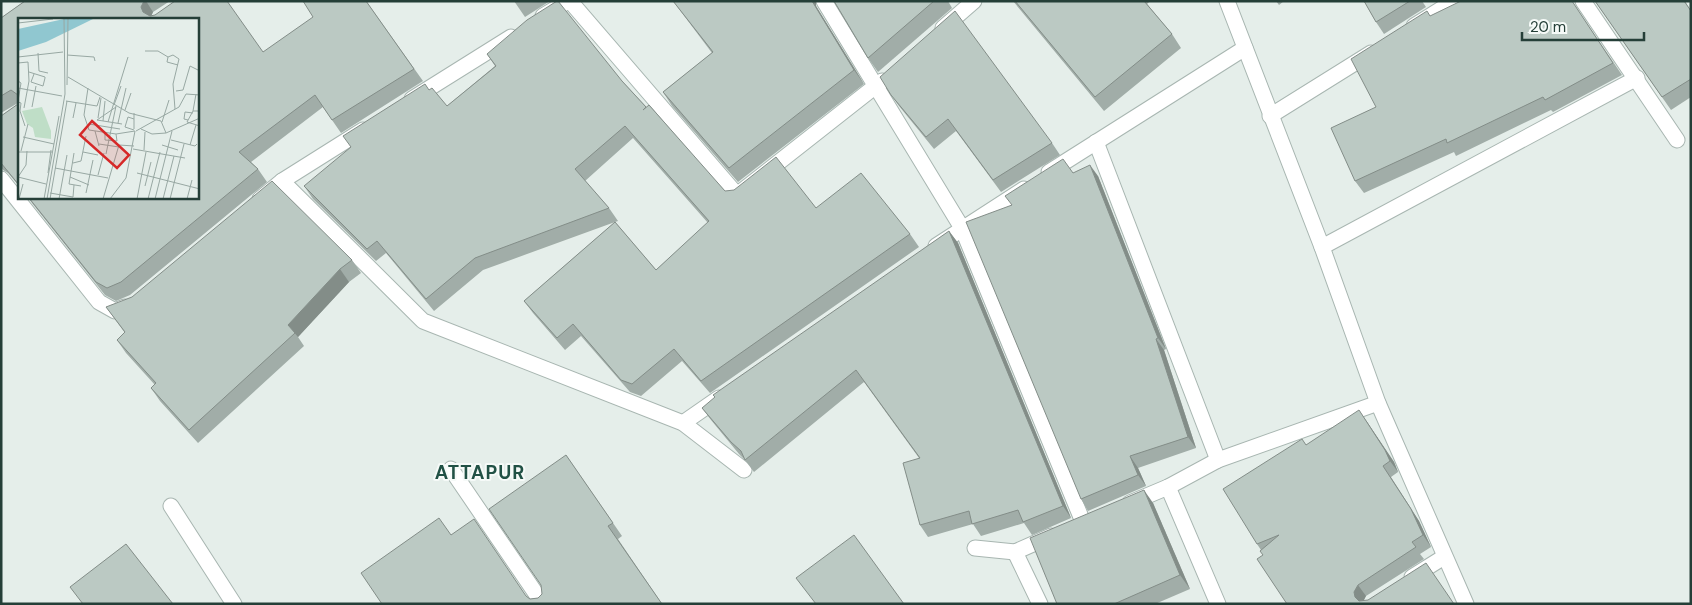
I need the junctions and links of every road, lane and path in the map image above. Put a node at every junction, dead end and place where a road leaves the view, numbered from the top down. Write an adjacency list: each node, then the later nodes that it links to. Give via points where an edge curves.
1 (569, 1): 13 (street, via 737,195); 14 (street)
2 (824, 1): 13 (street)
3 (974, 1): 8 (street)
4 (1227, 1): 10 (street)
5 (1454, 1): 7 (street)
6 (1583, 1): 12 (street)
7 (1404, 32)
8 (931, 38)
9 (1388, 43): 15 (street)
10 (1245, 48): 15 (street); 18 (street)
11 (896, 68): 13 (street)
12 (1637, 78): 17 (street); 23 (street)
13 (875, 87): 22 (street)
14 (400, 107)
15 (1270, 116): 23 (street)
16 (375, 122): 20 (street)
17 (1677, 140)
18 (1096, 142): 22 (street); 29 (street)
19 (1, 179): 25 (street, via 99,302 115,311)
20 (282, 180): 21 (street); 28 (street, via 423,321)
21 (246, 211)
22 (962, 228): 24 (street); 36 (street)
23 (1322, 247): 27 (street)
24 (922, 256)
25 (134, 303)
26 (731, 390): 28 (street)
27 (1378, 403): 29 (street); 39 (street)
28 (683, 424): 31 (street)
29 (1218, 460): 32 (street)
30 (451, 469): 42 (street)
31 (744, 470)
32 (1168, 487): 34 (street); 44 (street)
33 (172, 506): 41 (street)
34 (1117, 508)
35 (1100, 515): 36 (street)
36 (1083, 522): 38 (street)
37 (975, 548): 38 (street)
38 (1015, 552): 43 (street)
39 (1444, 557): 40 (street); 45 (street)
40 (1404, 583)
41 (234, 604)
42 (543, 604)
43 (1040, 604)
44 (1218, 604)
45 (1466, 604)

